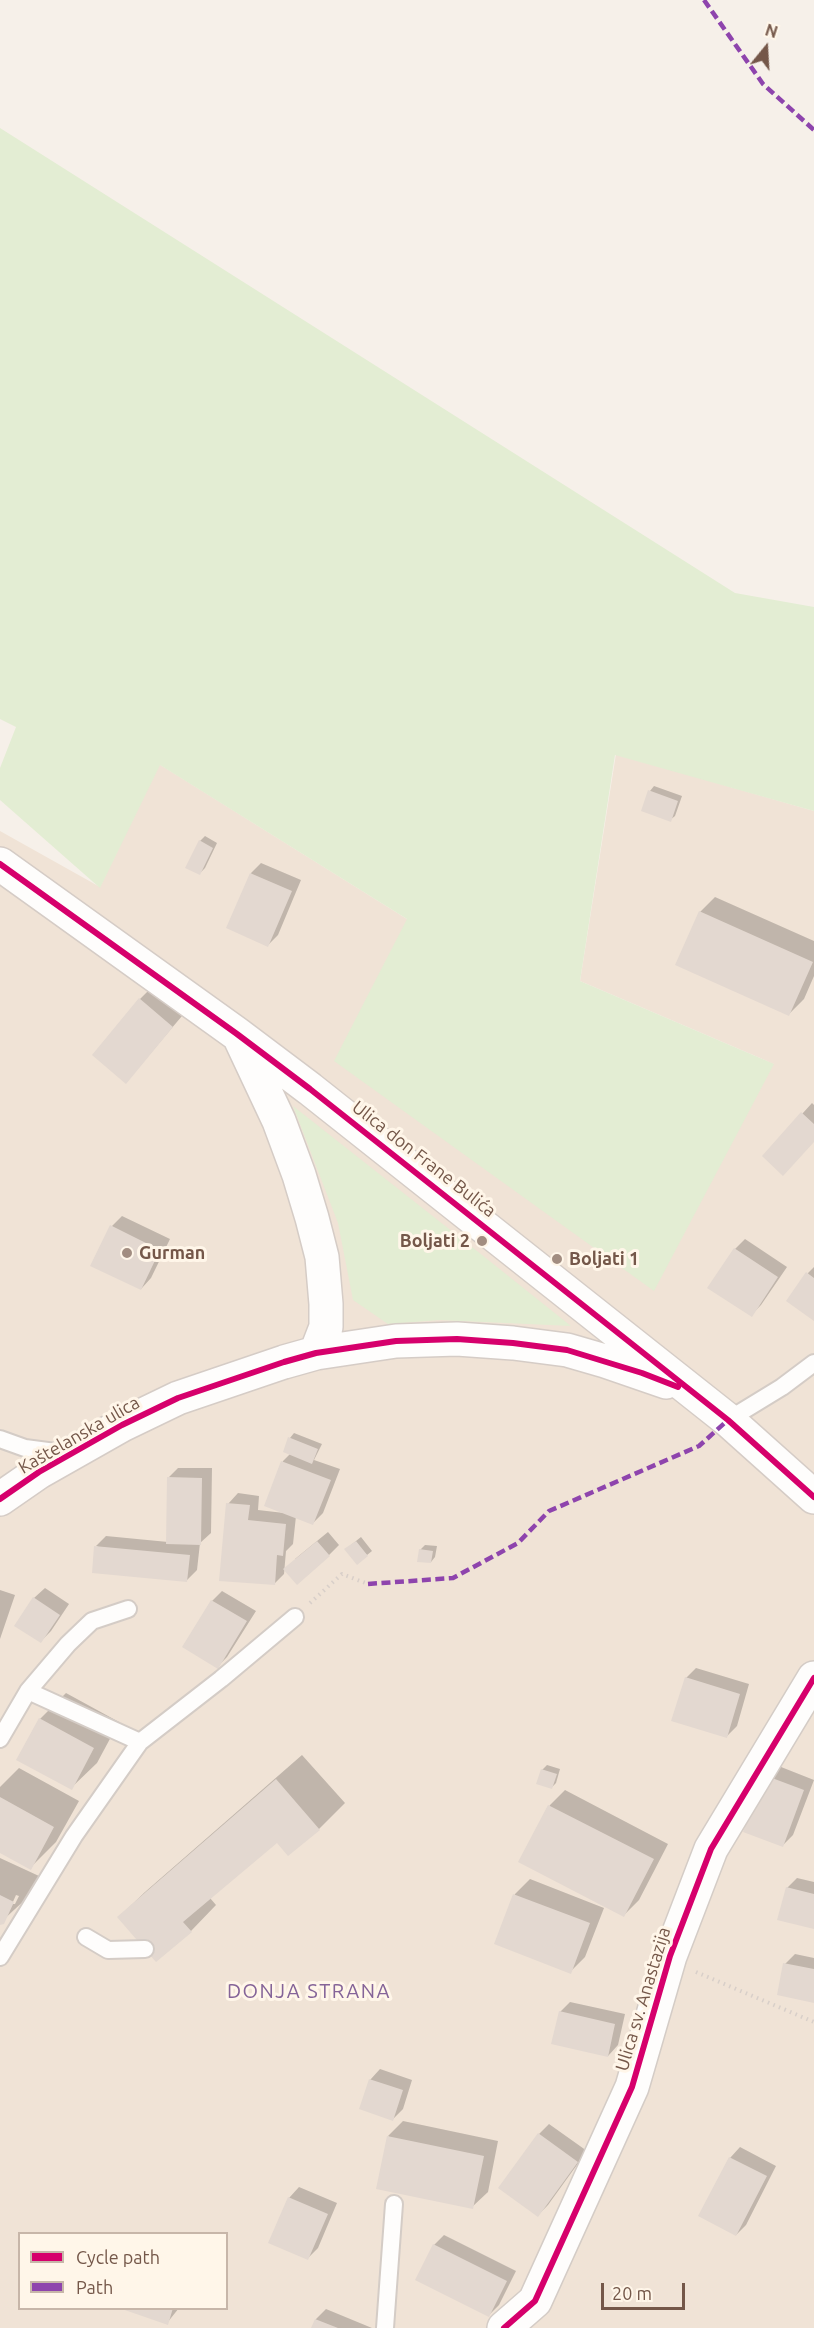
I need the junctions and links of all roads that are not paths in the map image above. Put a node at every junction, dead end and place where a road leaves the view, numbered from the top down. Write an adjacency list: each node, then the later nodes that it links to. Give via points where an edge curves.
1 (0, 864): 2 (street, Ulica don Frane Bulića)
2 (237, 1034): 3 (street, via 279,1121 322,1257 326,1327); 5 (street, Ulica don Frane Bulića)
3 (316, 1353): 5 (street, Kaštelanska ulica, via 396,1341 458,1339 513,1343 567,1350 606,1361); 8 (street, Kaštelanska ulica, via 178,1398)
4 (814, 1363): 6 (lane)
5 (697, 1397): 6 (street, Ulica don Frane Bulića)
6 (728, 1420): 9 (street, Ulica don Frane Bulića)
7 (0, 1439): 8 (lane, via 43,1452)
8 (75, 1451): 10 (street, Kaštelanska ulica)
9 (813, 1495)
10 (0, 1499)
11 (128, 1609): 14 (lane, via 92,1621)
12 (296, 1617): 16 (lane)
13 (814, 1678): 22 (street, Ulica sv. Anastazija, via 711,1848 670,1956 627,2098 536,2301)
14 (28, 1691): 15 (lane); 16 (lane)
15 (0, 1739)
16 (140, 1742): 19 (lane, via 74,1836)
17 (86, 1937): 18 (lane, via 108,1950)
18 (145, 1949)
19 (0, 1957)
20 (394, 2204): 21 (lane)
21 (385, 2328)
22 (504, 2328)

